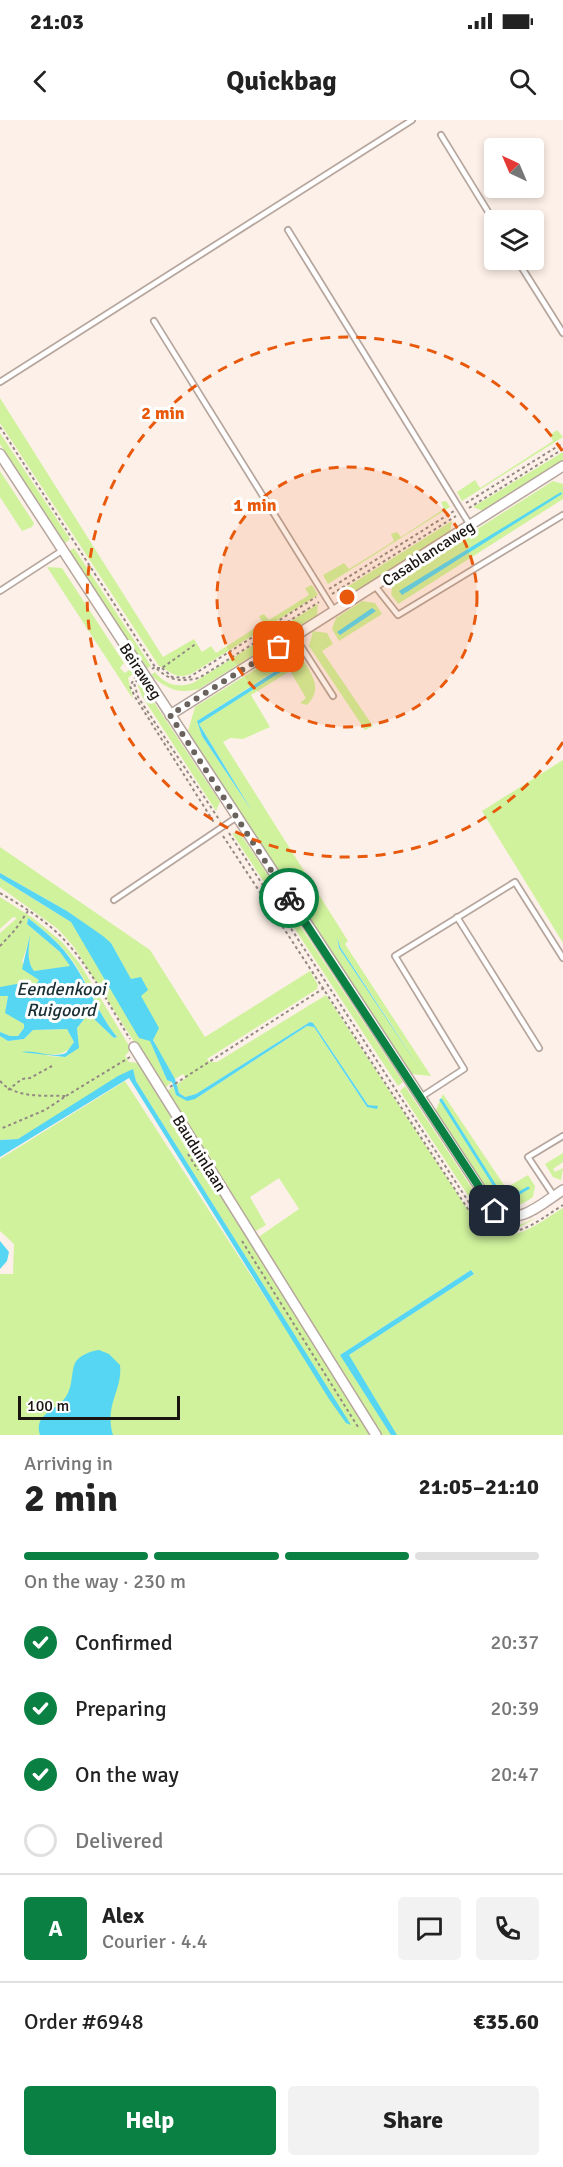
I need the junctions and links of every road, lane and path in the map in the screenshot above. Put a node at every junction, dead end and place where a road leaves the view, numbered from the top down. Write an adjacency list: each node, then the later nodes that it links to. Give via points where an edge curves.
1 (412, 120): 8 (lane)
2 (441, 135): 3 (lane)
3 (487, 210)
4 (288, 230): 14 (lane)
5 (524, 270): 7 (lane)
6 (154, 321): 20 (lane)
7 (563, 333)
8 (0, 382)
9 (0, 427): 24 (path, Beiraweg)
10 (563, 443): 14 (path)
11 (563, 449): 14 (path)
12 (0, 454): 17 (street, Beiraweg)
13 (563, 466): 16 (street, Casablancaweg)
14 (461, 510): 16 (lane); 20 (path); 20 (path)
15 (563, 515): 18 (lane, via 398,615)
16 (470, 525): 18 (street, Casablancaweg)
17 (63, 550): 19 (lane); 25 (street, Beiraweg)
18 (375, 586): 21 (street, Casablancaweg)
19 (0, 591)
20 (324, 595): 21 (lane); 23 (path, via 188,678 165,673 162,668); 24 (path, via 199,678 181,682 168,678)
21 (335, 612): 22 (street, Casablancaweg)
22 (295, 637): 26 (lane); 28 (street, Casablancaweg)
23 (197, 643)
24 (155, 667): 25 (path)
25 (144, 675): 28 (street, Beiraweg); 30 (path, via 134,683 138,697)
26 (333, 696)
27 (135, 697): 31 (path)
28 (170, 715): 29 (street, Beiraweg)
29 (237, 817): 30 (lane); 46 (street, Beiraweg)
30 (224, 825): 31 (lane); 53 (path, via 481,1221 503,1232 521,1230)
31 (218, 829): 33 (lane); 43 (path, via 324,988)
32 (0, 893): 34 (path)
33 (114, 900)
34 (29, 910): 36 (path); 38 (path, via 54,930 82,963)
35 (457, 918): 37 (lane, via 515,882); 39 (lane); 46 (lane, via 395,956 464,1069)
36 (0, 946)
37 (563, 958)
38 (134, 1047): 56 (street, Bauduinlaan)
39 (539, 1048)
40 (129, 1059): 45 (path)
41 (52, 1066): 44 (path)
42 (0, 1081): 44 (path)
43 (171, 1086)
44 (8, 1090): 45 (path)
45 (66, 1096): 47 (path, via 45,1110)
46 (421, 1097): 52 (street, Beiraweg, via 495,1211 518,1218)
47 (0, 1129)
48 (563, 1136): 52 (lane, via 528,1157)
49 (185, 1149): 50 (path)
50 (202, 1177)
51 (563, 1190): 52 (street)
52 (554, 1196)
53 (563, 1205)
54 (241, 1240): 55 (path)
55 (360, 1428)
56 (376, 1435)

